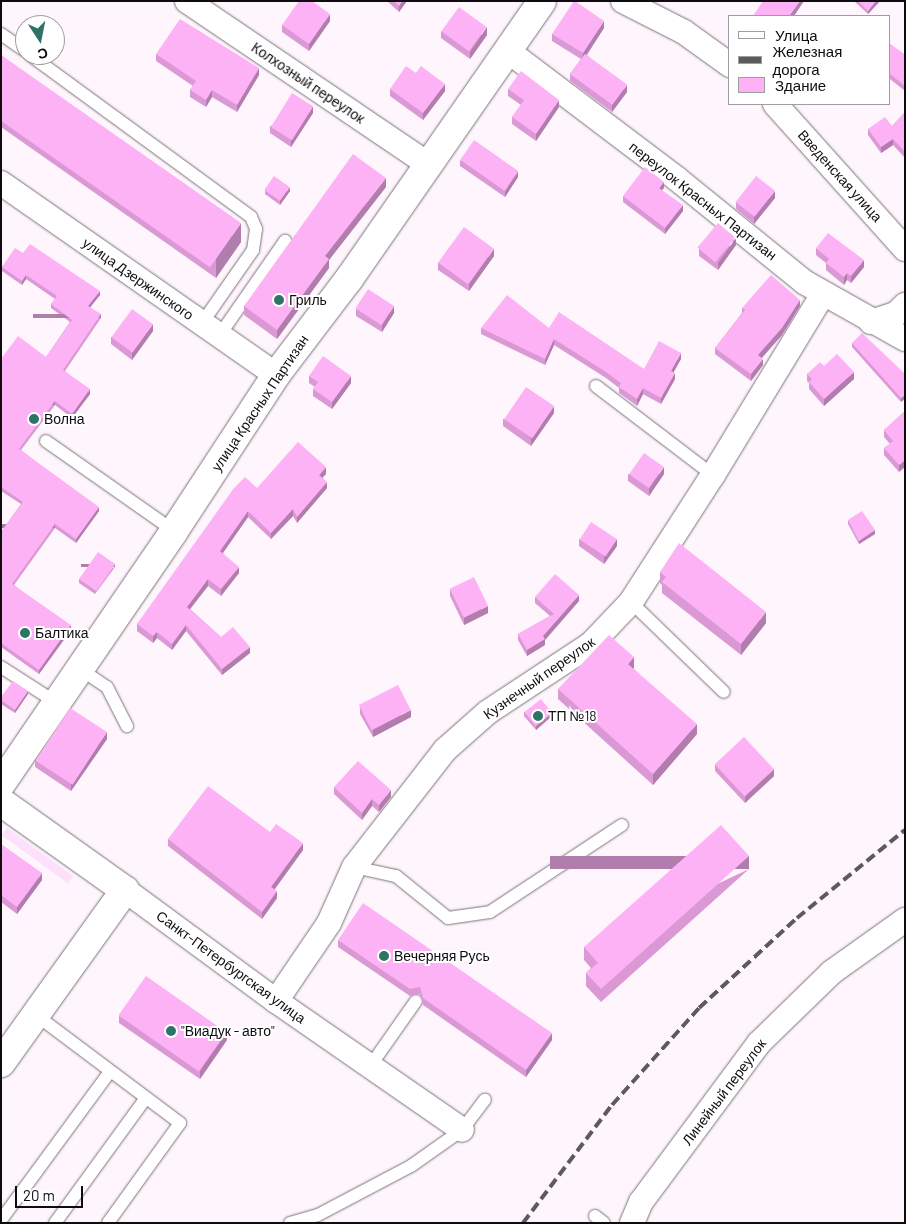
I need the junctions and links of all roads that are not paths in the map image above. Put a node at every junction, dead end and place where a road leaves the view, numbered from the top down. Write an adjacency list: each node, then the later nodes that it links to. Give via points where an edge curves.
1 (187, 1): 10 (street, Колхозный переулок)
2 (542, 1): 6 (street, улица Красных Партизан)
3 (623, 1): 7 (street, via 684,32)
4 (1, 34): 5 (lane)
5 (15, 44)
6 (508, 51): 10 (street, улица Красных Партизан); 14 (street, переулок Красных Партизан)
7 (728, 64)
8 (44, 65): 17 (lane, via 251,218 256,230 253,250)
9 (776, 105): 13 (street, Введенская улица)
10 (428, 164): 19 (street, улица Красных Партизан, via 349,279)
11 (1, 183): 17 (street, улица Дзержинского)
12 (285, 241): 17 (lane)
13 (905, 249)
14 (823, 294): 16 (street, переулок Красных Партизан); 22 (street, Кузнечный переулок)
15 (905, 305): 16 (street, via 896,314)
16 (871, 322): 18 (street, переулок Красных Партизан)
17 (211, 330): 19 (street, улица Дзержинского)
18 (905, 339)
19 (276, 375): 23 (street, улица Красных Партизан)
20 (596, 386): 22 (lane)
21 (46, 441): 23 (lane)
22 (713, 475): 24 (street, Кузнечный переулок)
23 (174, 531): 26 (street, улица Красных Партизан)
24 (631, 602): 27 (lane); 33 (street, Кузнечный переулок, via 590,644 488,712 445,750)
25 (1, 667): 28 (lane)
26 (80, 669): 28 (street, улица Красных Партизан); 29 (lane, via 107,687)
27 (724, 692)
28 (57, 703): 30 (street, улица Красных Партизан)
29 (127, 726)
30 (1, 784)
31 (1, 802): 34 (street, Санкт-Петербургская улица)
32 (622, 825): 33 (lane, via 490,912 448,918 396,876)
33 (354, 867): 36 (street, Кузнечный переулок, via 329,922)
34 (125, 890): 36 (street, Санкт-Петербургская улица); 38 (street)
35 (905, 920): 50 (street, Линейный переулок, via 832,972 759,1043 641,1202)
36 (276, 1001): 40 (street, Санкт-Петербургская улица)
37 (416, 1001): 40 (lane)
38 (36, 1015): 39 (street); 41 (lane)
39 (1, 1063)
40 (371, 1065): 44 (street, Санкт-Петербургская улица)
41 (109, 1072): 42 (lane); 46 (lane)
42 (145, 1099): 47 (lane); 48 (lane, via 180,1124)
43 (485, 1100): 44 (lane)
44 (462, 1130): 45 (lane, via 411,1166)
45 (317, 1219): 49 (lane)
46 (1, 1220)
47 (56, 1223)
48 (108, 1223)
49 (290, 1223)
50 (632, 1223)

